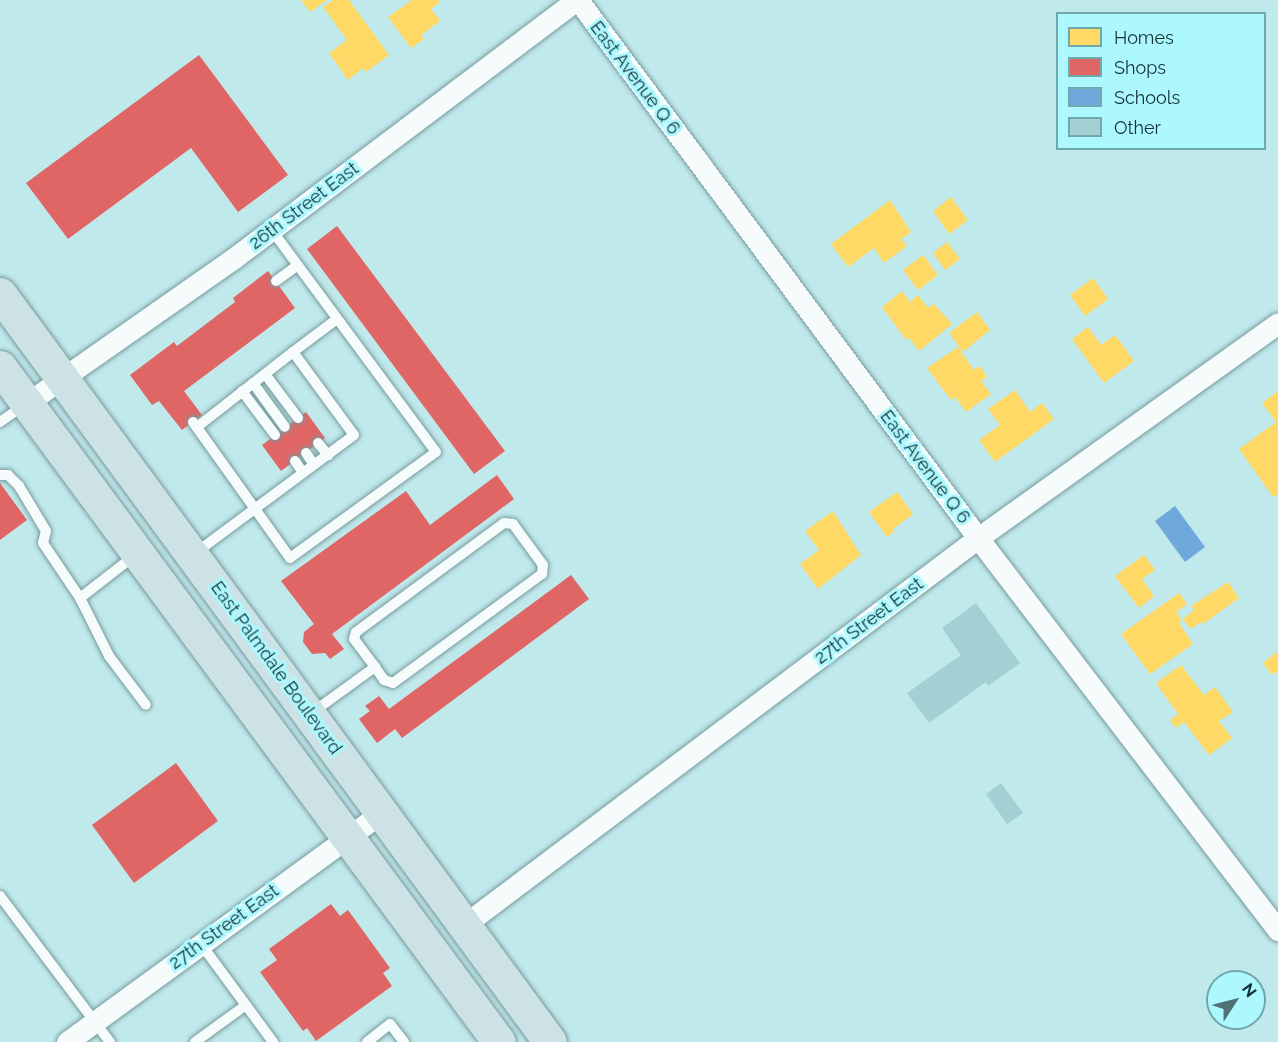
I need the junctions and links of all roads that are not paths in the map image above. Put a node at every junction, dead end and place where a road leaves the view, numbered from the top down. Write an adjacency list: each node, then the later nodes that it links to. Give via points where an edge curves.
1 (577, 0): 2 (street, 26th Street East); 27 (street, East Avenue Q 6)
2 (272, 230): 3 (lane); 11 (street, 26th Street East)
3 (298, 265): 4 (lane); 6 (lane)
4 (276, 281)
5 (0, 294): 11 (highway, East Palmdale Boulevard)
6 (337, 319): 8 (lane); 26 (lane, via 436,452 290,558)
7 (1278, 322): 27 (street, 27th Street East)
8 (293, 352): 10 (lane); 21 (lane, via 354,435)
9 (0, 367): 14 (highway)
10 (265, 374): 12 (lane); 15 (lane)
11 (62, 378): 14 (street, 26th Street East); 29 (highway, East Palmdale Boulevard)
12 (252, 383): 13 (lane); 17 (lane)
13 (242, 392): 18 (lane); 26 (lane, via 195,425)
14 (27, 403): 16 (lane); 28 (highway)
15 (298, 418)
16 (0, 422)
17 (285, 427)
18 (275, 435)
19 (318, 443): 21 (lane)
20 (306, 453): 23 (lane)
21 (328, 455): 23 (lane)
22 (295, 461): 24 (lane)
23 (314, 465): 24 (lane)
24 (303, 473): 26 (lane)
25 (0, 475): 30 (lane, via 8,475 18,486 46,531 43,543)
26 (255, 508): 29 (lane)
27 (978, 538): 37 (street, 27th Street East); 38 (street, East Avenue Q 6)
28 (137, 554): 30 (lane); 35 (highway)
29 (192, 555): 33 (highway, East Palmdale Boulevard)
30 (80, 598): 32 (lane, via 109,656)
31 (375, 667): 31 (lane, via 384,680 393,683 542,574 543,565 513,524 504,523 356,632 354,639); 33 (lane)
32 (146, 705)
33 (310, 714): 34 (highway, East Palmdale Boulevard)
34 (382, 812): 35 (street, 27th Street East); 37 (highway, East Palmdale Boulevard)
35 (349, 837): 39 (street, 27th Street East); 42 (highway)
36 (0, 896): 41 (lane)
37 (464, 926): 49 (highway, East Palmdale Boulevard)
38 (1278, 931)
39 (201, 944): 40 (lane); 41 (street, 27th Street East)
40 (246, 1005): 45 (lane); 46 (lane)
41 (94, 1022): 43 (street, 27th Street East); 44 (lane)
42 (491, 1039)
43 (67, 1042)
44 (110, 1042)
45 (195, 1042)
46 (273, 1042)
47 (367, 1042): 48 (lane, via 390,1024)
48 (404, 1042)
49 (550, 1042)

